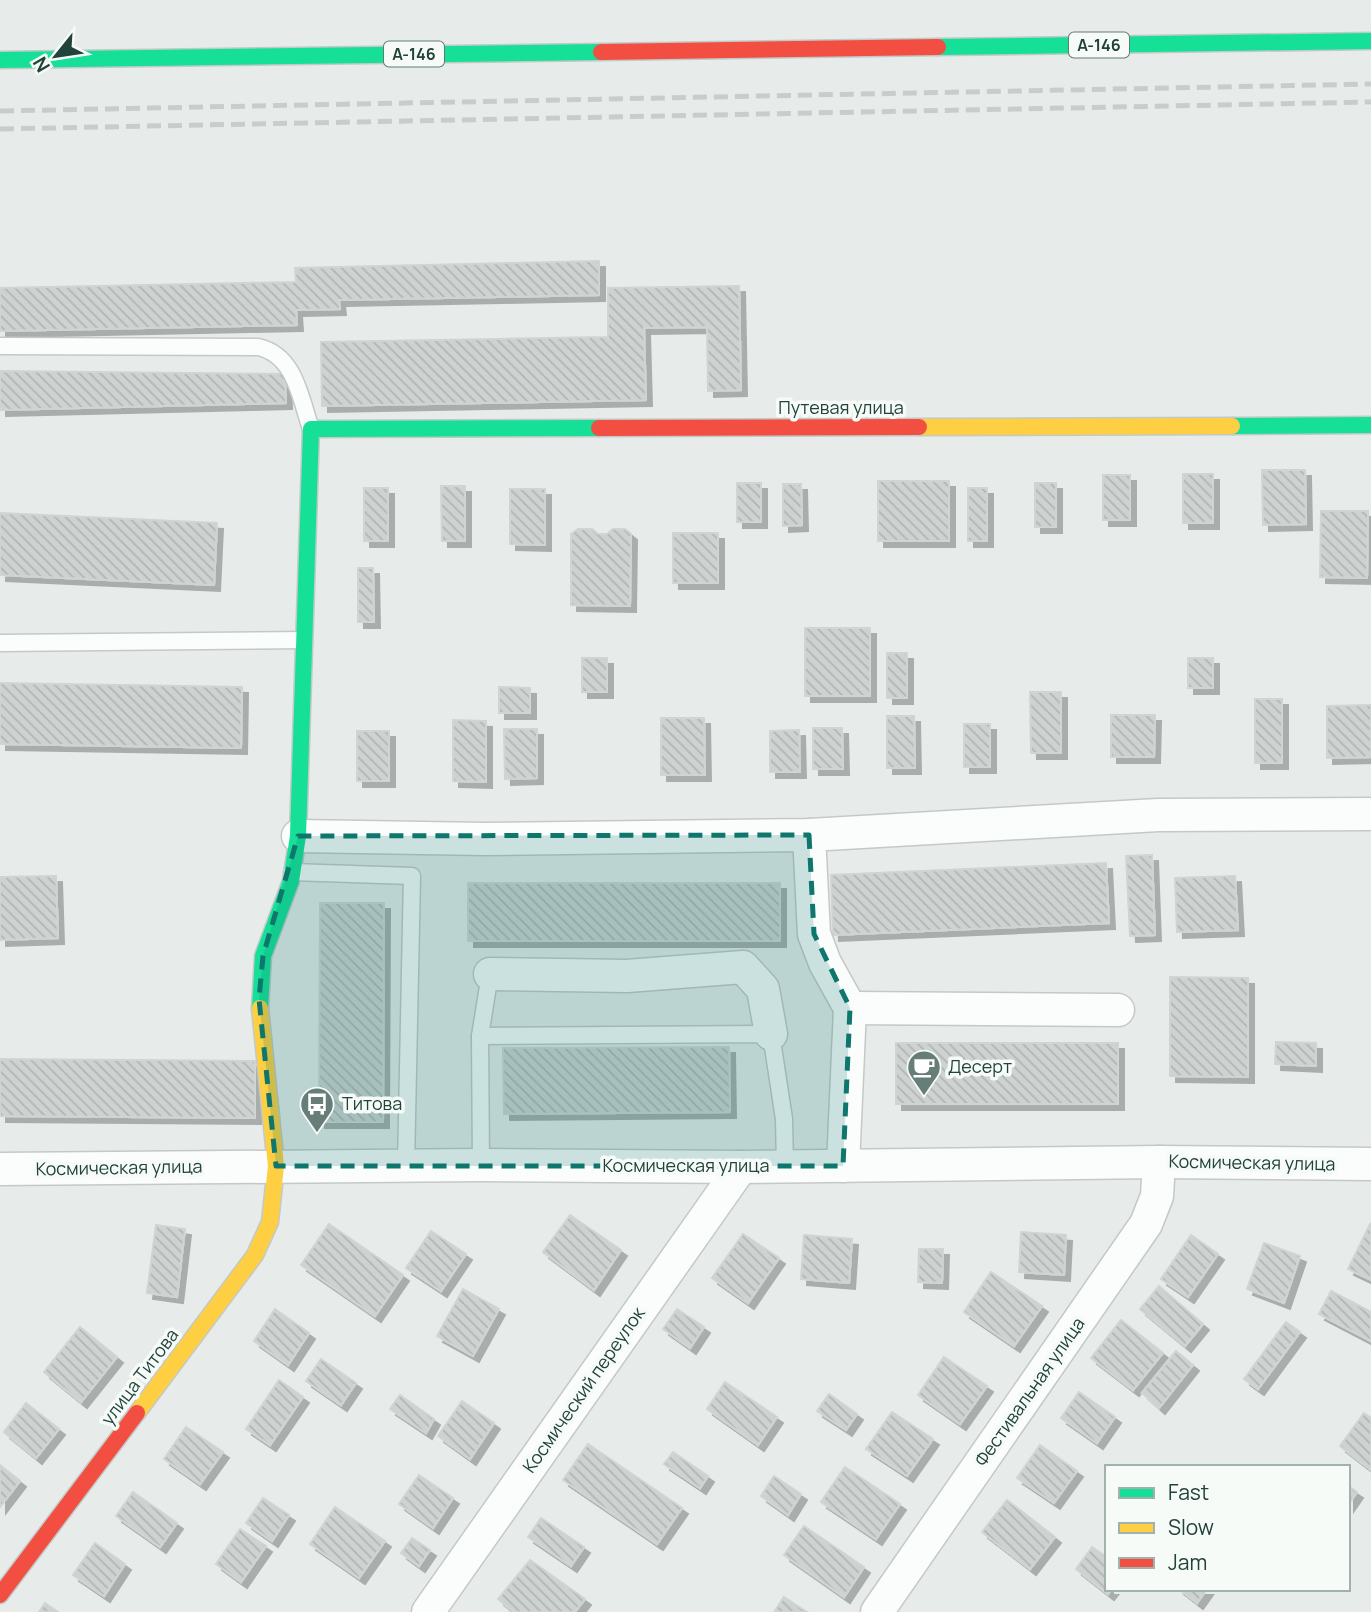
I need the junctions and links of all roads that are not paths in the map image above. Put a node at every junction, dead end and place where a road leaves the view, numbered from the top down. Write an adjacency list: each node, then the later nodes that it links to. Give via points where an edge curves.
1 (1371, 41): 2 (street, А-146)
2 (0, 60)
3 (0, 346): 5 (lane, via 272,350 290,370)
4 (1371, 425): 5 (street, Путевая улица)
5 (311, 429): 6 (street, улица Титова)
6 (304, 640): 7 (lane); 10 (street, улица Титова)
7 (0, 643)
8 (1371, 814): 9 (street, via 1158,815)
9 (809, 835): 10 (street); 13 (street, via 814,934)
10 (298, 836): 11 (street, улица Титова)
11 (292, 872): 20 (street, улица Титова, via 263,956 259,999); 21 (lane, via 412,876)
12 (490, 974): 15 (street, via 626,976 743,967 763,989); 16 (lane)
13 (850, 1008): 14 (street); 22 (street)
14 (1118, 1010)
15 (771, 1034): 16 (lane); 24 (lane, via 784,1119)
16 (480, 1036): 19 (lane)
17 (1159, 1161): 18 (street, Космическая улица); 22 (street, Космическая улица); 28 (street, Фестивальная улица, via 1157,1196 1146,1224)
18 (1371, 1164)
19 (481, 1165): 21 (street, Космическая улица); 23 (street, Космическая улица)
20 (276, 1166): 21 (street, Космическая улица); 25 (street, Космическая улица); 26 (street, улица Титова, via 270,1222 255,1255)
21 (406, 1166)
22 (844, 1166): 24 (street, Космическая улица)
23 (741, 1167): 24 (street, Космическая улица); 27 (street, Космический переулок)
24 (785, 1167)
25 (0, 1169)
26 (0, 1595)
27 (428, 1612)
28 (877, 1612)

